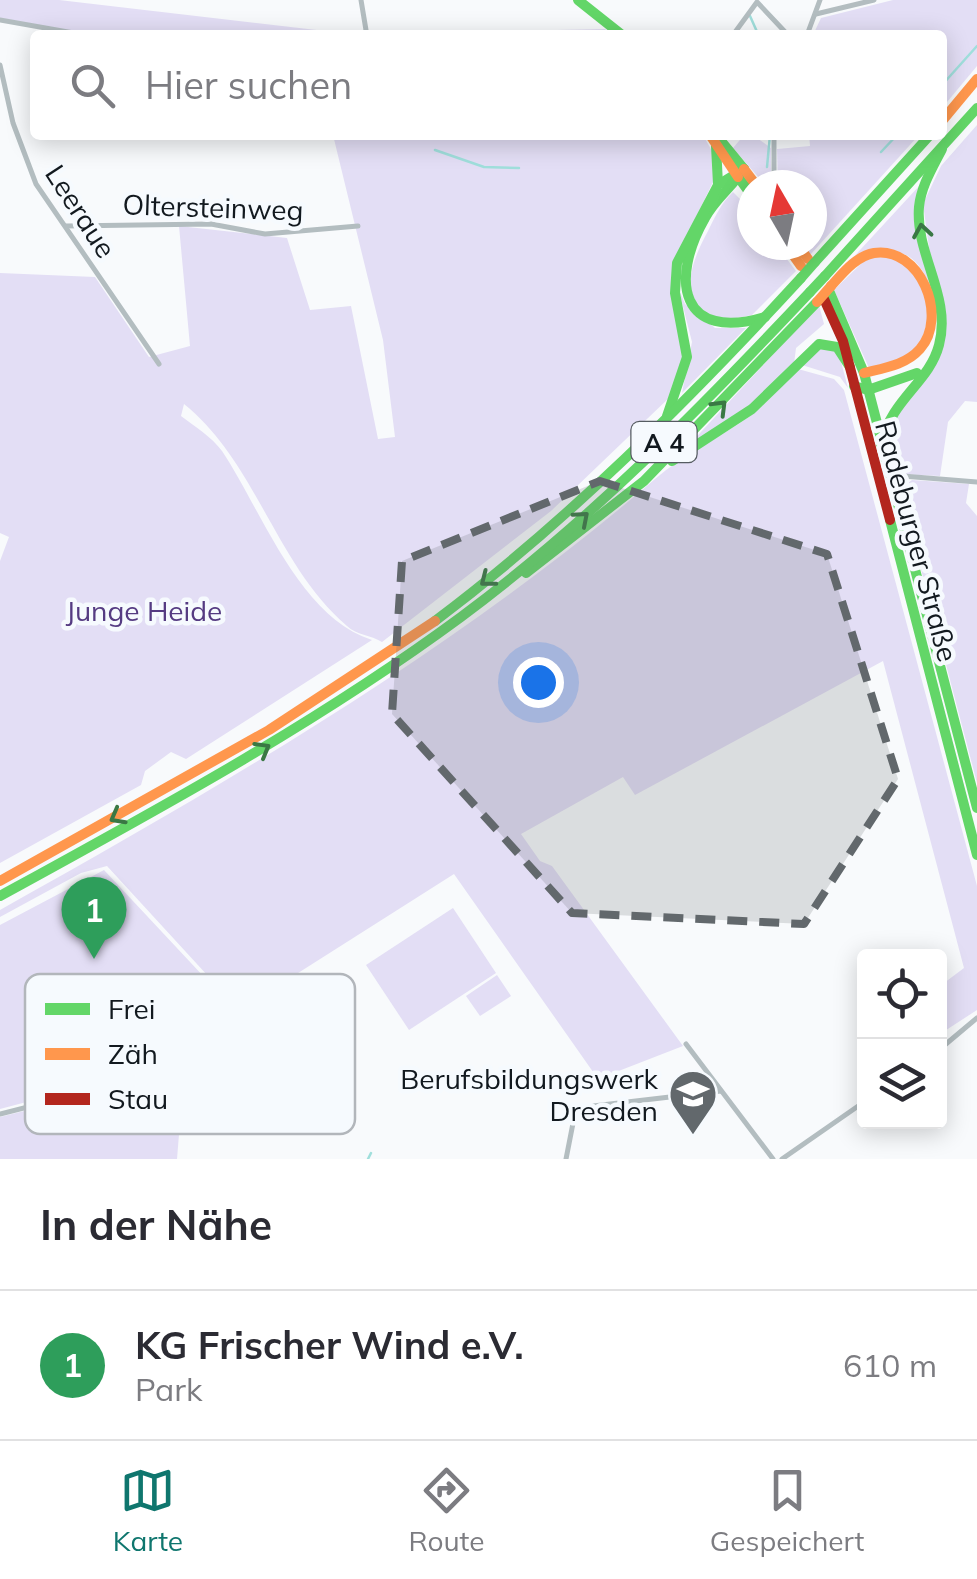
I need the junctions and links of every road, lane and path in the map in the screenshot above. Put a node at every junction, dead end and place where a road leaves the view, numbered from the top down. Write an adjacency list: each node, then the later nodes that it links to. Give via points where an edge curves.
1 (361, 0): 9 (street)
2 (578, 0): 10 (main road)
3 (820, 0): 6 (street)
4 (874, 0): 6 (street)
5 (757, 2): 11 (street); 12 (street)
6 (816, 14): 13 (street)
7 (0, 20): 8 (street)
8 (57, 30)
9 (364, 30)
10 (616, 30)
11 (737, 30)
12 (783, 30)
13 (809, 30)
14 (0, 65): 28 (street, Leeraue, via 22,154)
15 (977, 79): 17 (main road)
16 (977, 108): 22 (main road, A 4)
17 (947, 115)
18 (714, 140): 27 (main road)
19 (715, 140): 23 (main road)
20 (774, 140): 24 (street)
21 (925, 140): 32 (main road, A 4)
22 (942, 149): 33 (main road, A 4); 35 (main road, one-way to 22, via 941,318 920,207)
23 (737, 170)
24 (774, 170)
25 (737, 174): 27 (main road)
26 (737, 175): 34 (main road, via 690,252 684,292 708,322 739,325)
27 (718, 185): 41 (main road, via 674,273 688,357)
28 (66, 226): 29 (street, Oltersteinweg, via 212,224 266,234); 36 (street, Leeraue)
29 (358, 226)
30 (800, 260): 32 (main road)
31 (804, 260): 32 (main road)
32 (806, 266): 34 (main road, A 4)
33 (823, 291): 37 (main road, Radeburger Straße); 38 (main road, Radeburger Straße); 38 (main road, via 860,259 884,252 909,260 927,286 934,330 926,350 902,366); 44 (main road, one-way to 33, via 738,389); 48 (main road, A 4, one-way to 33)
34 (766, 317): 41 (main road, A 4)
35 (933, 359): 40 (main road, via 907,379); 42 (main road, via 890,407)
36 (159, 364)
37 (850, 367): 39 (main road, Radeburger Straße); 44 (main road, via 837,347 814,347 744,416)
38 (864, 373): 40 (main road, Radeburger Straße)
39 (854, 386): 40 (main road); 50 (main road, Radeburger Straße)
40 (868, 390): 42 (main road, Radeburger Straße)
41 (664, 422): 51 (main road, A 4, one-way to 51, via 535,542 387,654 228,754)
42 (880, 444): 43 (main road, Radeburger Straße)
43 (888, 474): 45 (street); 47 (main road, Radeburger Straße)
44 (650, 475): 48 (main road, via 574,542)
45 (905, 477): 46 (street); 47 (street)
46 (977, 482)
47 (892, 488): 49 (main road, Radeburger Straße)
48 (507, 581): 52 (main road, A 4, one-way to 48, via 286,735)
49 (977, 808)
50 (977, 855)
51 (0, 881)
52 (0, 896)
53 (977, 1018): 55 (street)
54 (977, 1026): 55 (street)
55 (964, 1031): 56 (street)
56 (947, 1043)
57 (686, 1044): 58 (street)
58 (721, 1091): 62 (street, via 576,1108); 63 (street)
59 (857, 1107): 64 (street)
60 (25, 1108): 61 (street)
61 (0, 1114)
62 (566, 1159)
63 (772, 1159)
64 (782, 1159)

